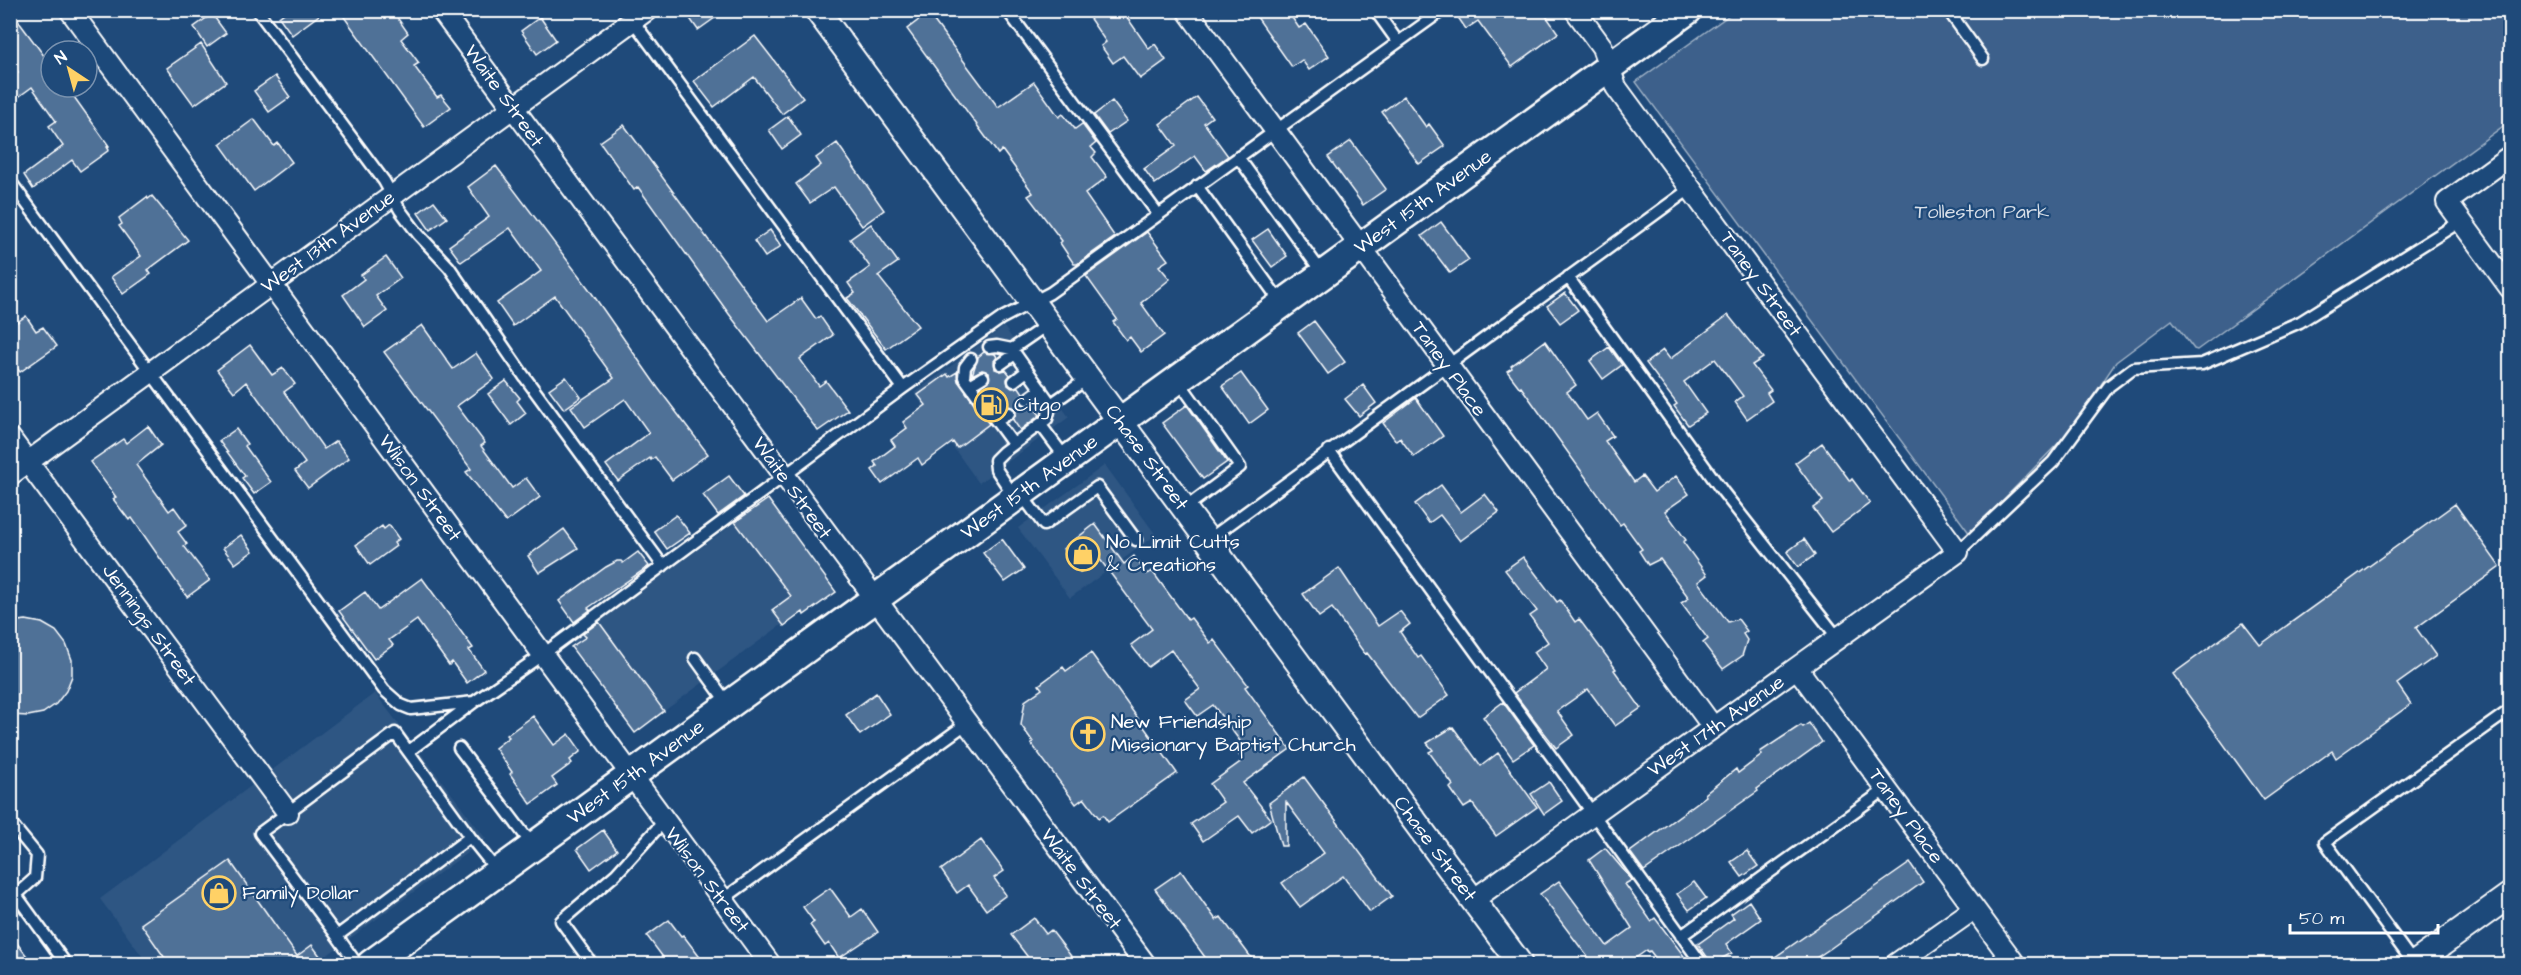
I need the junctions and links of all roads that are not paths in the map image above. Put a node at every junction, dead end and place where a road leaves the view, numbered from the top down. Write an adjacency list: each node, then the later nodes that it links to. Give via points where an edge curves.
1 (70, 10): 29 (street, Wilson Street)
2 (257, 10): 23 (lane)
3 (441, 10): 16 (street, Waite Street)
4 (817, 10): 31 (street, Chase Street)
5 (1007, 10): 24 (lane)
6 (1187, 10): 17 (street, Taney Place)
7 (1375, 10): 13 (lane)
8 (1443, 10): 13 (lane)
9 (1575, 10): 15 (street, Taney Street, via 1602,47)
10 (1688, 10): 15 (main road, West 15th Avenue)
11 (1948, 10): 14 (lane)
12 (635, 14): 16 (street, West 13th Avenue); 46 (lane)
13 (1398, 42): 17 (lane)
14 (1983, 59)
15 (1610, 67): 22 (street, Taney Street, via 1616,87); 26 (main road, West 15th Avenue)
16 (513, 108): 23 (street, West 13th Avenue); 62 (street, Waite Street)
17 (1275, 130): 19 (lane); 26 (street, Taney Place)
18 (2511, 156): 25 (street, via 2447,202)
19 (1238, 157): 21 (lane); 27 (lane)
20 (10, 181): 39 (lane)
21 (1197, 186): 24 (lane); 32 (lane)
22 (1691, 188): 28 (lane); 67 (street, Taney Street)
23 (392, 195): 29 (street, West 13th Avenue); 68 (lane, via 418,234 449,267)
24 (1158, 214): 31 (lane)
25 (2461, 221): 30 (street); 67 (lane, via 2300,322 2202,364 2133,368 2109,386 2053,462)
26 (1361, 247): 27 (main road, West 15th Avenue); 38 (street, Taney Place)
27 (1323, 274): 32 (main road, West 15th Avenue)
28 (1568, 277): 38 (lane); 70 (lane, via 1723,492)
29 (271, 285): 39 (street, West 13th Avenue); 71 (street, Wilson Street)
30 (2511, 288)
31 (1032, 302): 33 (street, Chase Street); 46 (lane, via 1002,318)
32 (1282, 304): 43 (main road, West 15th Avenue)
33 (1048, 324): 35 (lane); 42 (street, Chase Street)
34 (989, 347): 35 (lane)
35 (1014, 351): 37 (lane); 40 (lane)
36 (971, 359): 45 (lane, via 964,376)
37 (1001, 364)
38 (1446, 365): 58 (lane); 78 (street, Taney Place)
39 (152, 371): 60 (street, West 13th Avenue); 74 (lane, via 384,690 411,709)
40 (1027, 371): 44 (lane); 47 (lane)
41 (983, 377): 45 (lane)
42 (1088, 378): 51 (lane); 54 (street, Chase Street)
43 (1178, 380): 54 (main road, West 15th Avenue); 64 (lane, via 1240,467)
44 (1014, 381)
45 (970, 385): 50 (lane)
46 (903, 388): 62 (lane)
47 (1041, 389): 49 (lane); 51 (lane)
48 (995, 393): 50 (lane)
49 (1027, 399)
50 (983, 402): 53 (lane)
51 (1051, 404): 55 (lane, via 1047,419)
52 (1009, 412): 53 (lane)
53 (997, 422): 57 (lane)
54 (1120, 422): 59 (main road, West 15th Avenue); 64 (street, Chase Street)
55 (1040, 424): 57 (lane); 59 (lane)
56 (10, 438): 60 (street, Jennings Street)
57 (1013, 444): 63 (lane, via 995,460 996,469)
58 (1329, 450): 66 (lane); 84 (lane)
59 (1067, 460): 63 (main road, West 15th Avenue)
60 (28, 462): 61 (street, West 13th Avenue); 83 (street, Jennings Street)
61 (10, 475)
62 (784, 477): 68 (lane); 69 (street, Waite Street)
63 (1018, 496): 65 (lane, via 1044,525 1097,487); 69 (main road, West 15th Avenue)
64 (1184, 508): 66 (street, Chase Street)
65 (1136, 540)
66 (1208, 540): 93 (street, Chase Street)
67 (1958, 552): 70 (street, West 17th Avenue)
68 (663, 566): 71 (lane)
69 (874, 600): 75 (main road, West 15th Avenue); 77 (street, Waite Street)
70 (1838, 638): 73 (street, West 17th Avenue)
71 (542, 655): 74 (lane); 81 (street, Wilson Street)
72 (695, 658): 75 (lane)
73 (1797, 668): 78 (street, West 17th Avenue); 82 (street, Taney Place)
74 (474, 702): 80 (lane)
75 (729, 705): 81 (main road, West 15th Avenue)
76 (2511, 710): 107 (lane, via 2325,842)
77 (966, 724): 92 (lane); 102 (street, Waite Street)
78 (1713, 727): 84 (street, West 17th Avenue)
79 (459, 748): 88 (lane)
80 (409, 751): 83 (lane, via 396,733); 87 (lane)
81 (631, 776): 85 (street, Wilson Street); 88 (main road, West 15th Avenue)
82 (1886, 789): 94 (street, Taney Place); 96 (lane)
83 (288, 813): 95 (lane, via 260,833)
84 (1593, 814): 93 (street, West 17th Avenue); 96 (lane)
85 (664, 821): 92 (street, Wilson Street); 100 (lane, via 616,874 561,921)
86 (10, 822): 91 (lane, via 37,855 35,878)
87 (470, 837): 89 (lane); 95 (lane)
88 (533, 847): 89 (main road, West 15th Avenue)
89 (499, 872): 97 (main road, West 15th Avenue)
90 (2511, 895): 107 (street)
91 (13, 897): 98 (lane)
92 (722, 900): 101 (street, Wilson Street)
93 (1473, 900): 103 (street, Chase Street)
94 (1974, 909): 105 (street); 106 (street, Taney Place)
95 (337, 936): 99 (lane)
96 (1681, 936): 104 (lane)
97 (386, 960)
98 (66, 964)
99 (357, 964)
100 (592, 964)
101 (770, 964)
102 (1145, 964)
103 (1520, 964)
104 (1702, 964)
105 (1896, 964)
106 (2015, 964)
107 (2414, 964)

